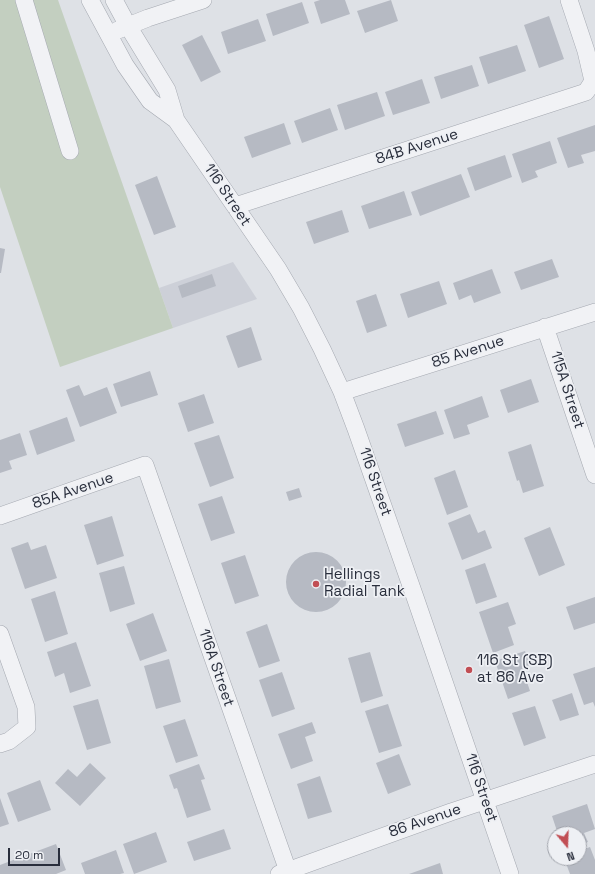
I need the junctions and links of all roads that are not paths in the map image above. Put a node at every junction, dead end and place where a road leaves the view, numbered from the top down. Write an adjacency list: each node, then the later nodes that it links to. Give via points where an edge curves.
1 (24, 0): 9 (street)
2 (90, 0): 7 (street, 116 Street)
3 (114, 0): 6 (street, 116 Street)
4 (203, 0): 6 (street)
5 (569, 0): 10 (street, 84B Avenue, via 593,81 586,92)
6 (128, 26): 7 (street); 8 (street, 116 Street, via 167,90)
7 (109, 35): 8 (street, 116 Street, via 125,65 150,101)
8 (176, 120): 10 (street, 116 Street)
9 (70, 151)
10 (235, 206): 13 (street, 116 Street, via 301,308)
11 (595, 312): 12 (street, 85 Avenue)
12 (545, 327): 13 (street, 85 Avenue); 15 (street, 115A Street)
13 (342, 392): 20 (street, 116 Street)
14 (145, 465): 16 (street, 85A Avenue); 21 (street, 116A Street)
15 (595, 475)
16 (0, 516)
17 (0, 634): 18 (street, via 26,707 27,727 9,741)
18 (0, 744)
19 (595, 764): 20 (street, 86 Avenue)
20 (485, 800): 21 (street, 86 Avenue); 22 (street, 116 Street)
21 (283, 872)
22 (510, 874)

